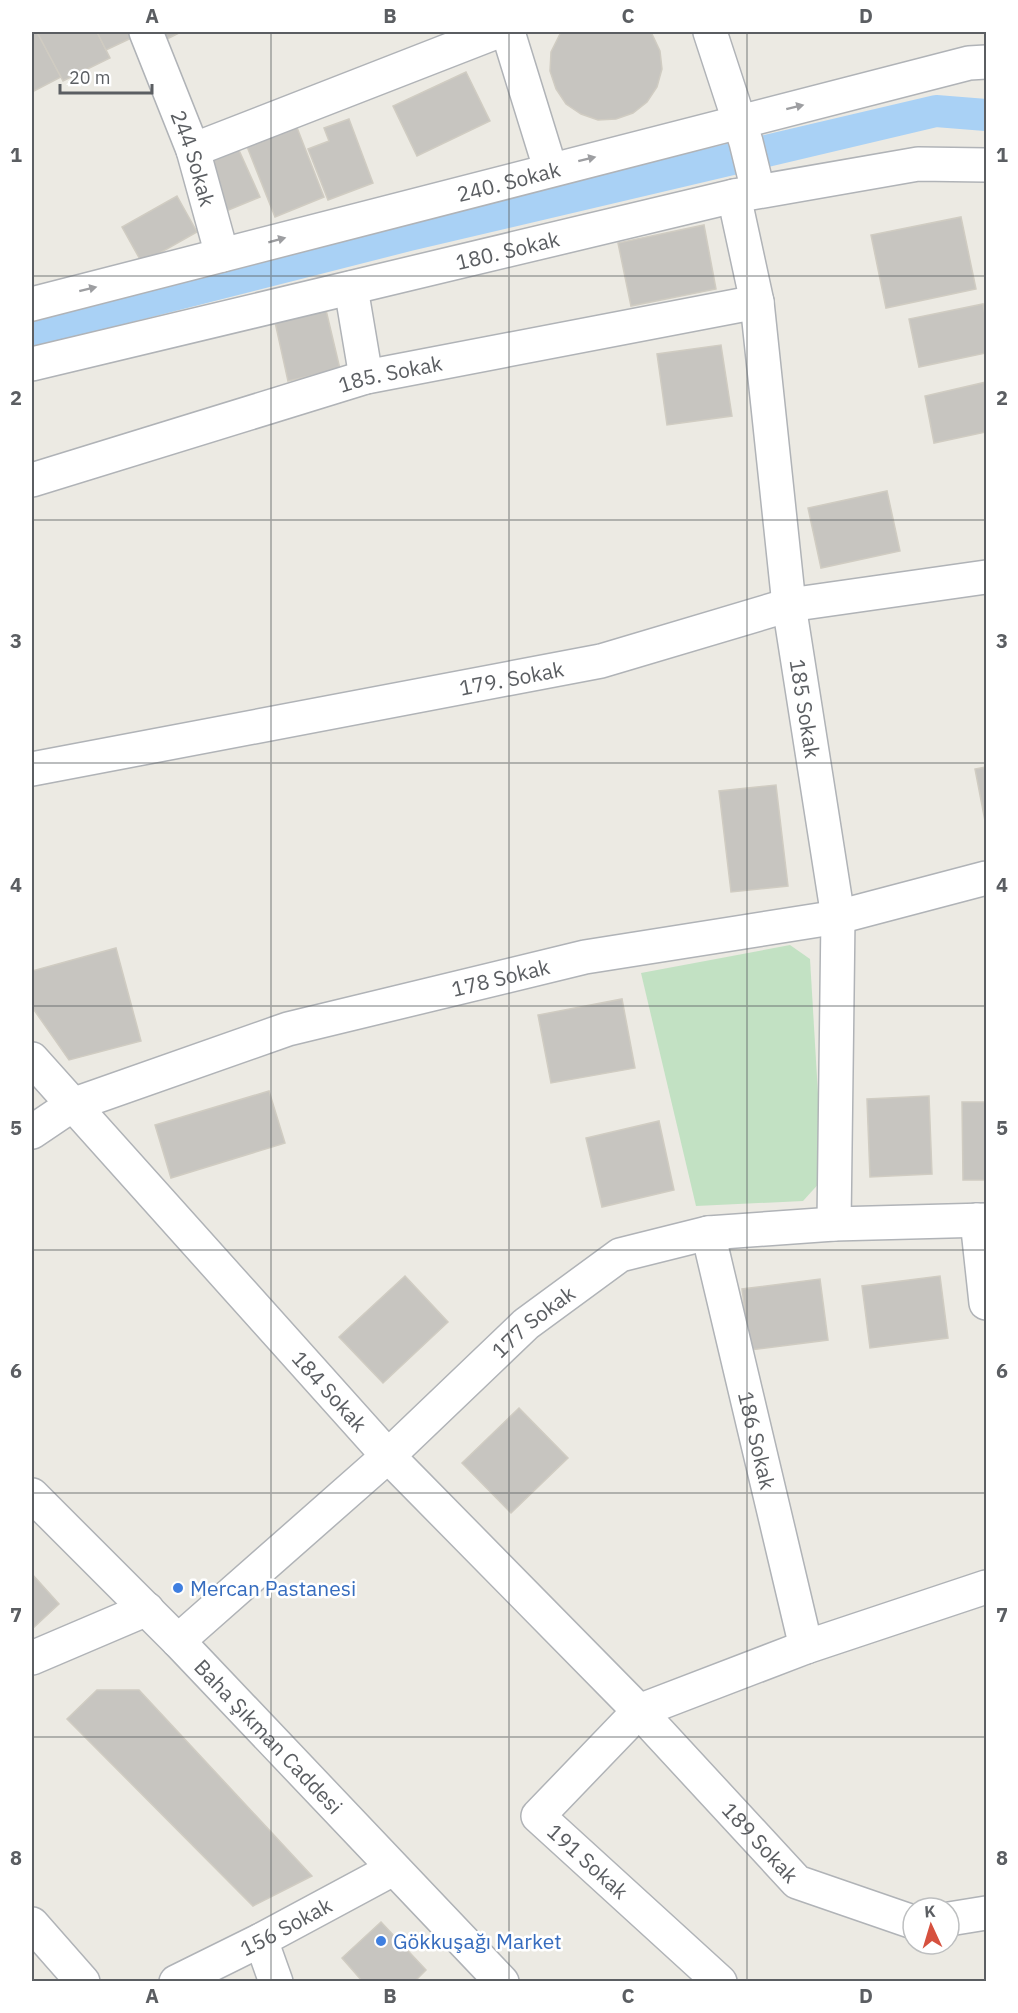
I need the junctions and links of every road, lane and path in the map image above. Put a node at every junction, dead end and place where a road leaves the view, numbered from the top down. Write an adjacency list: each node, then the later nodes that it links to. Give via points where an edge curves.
1 (146, 32): 7 (street, 244 Sokak)
2 (496, 32): 7 (street)
3 (508, 32): 9 (street)
4 (710, 32): 6 (street, 185 Sokak)
5 (987, 62): 6 (street, 240. Sokak, one-way to 5, via 969,63)
6 (742, 131): 9 (street, 240. Sokak, one-way to 6); 10 (street, 185 Sokak)
7 (193, 150): 11 (street, 244 Sokak)
8 (986, 166): 10 (street, 180. Sokak, via 918,164)
9 (550, 168): 11 (street, 240. Sokak, one-way to 9)
10 (749, 190): 12 (street, 180. Sokak); 13 (street, 185 Sokak)
11 (222, 255): 14 (street, 240. Sokak, one-way to 11)
12 (351, 288): 15 (street, 180. Sokak); 16 (street)
13 (758, 302): 16 (street, 185. Sokak); 19 (street, 185 Sokak)
14 (32, 304)
15 (32, 364)
16 (366, 377): 17 (street, 185. Sokak)
17 (32, 480)
18 (987, 577): 19 (street, 179. Sokak)
19 (789, 605): 20 (street, 179. Sokak, via 601,662); 22 (street, 185 Sokak)
20 (32, 769)
21 (987, 878): 22 (street, 178 Sokak)
22 (838, 917): 24 (street, 178 Sokak, via 585,957 288,1029); 27 (street, 185 Sokak)
23 (32, 1059): 24 (street, 184 Sokak)
24 (72, 1105): 25 (street, 178 Sokak); 30 (street, 184 Sokak)
25 (32, 1132)
26 (982, 1220): 27 (street, 177 Sokak); 29 (street)
27 (834, 1224): 28 (street, 177 Sokak)
28 (708, 1233): 30 (street, 177 Sokak, via 620,1255 526,1324); 35 (street, 186 Sokak)
29 (987, 1303)
30 (388, 1456): 34 (street, 177 Sokak); 37 (street, 184 Sokak)
31 (32, 1495): 33 (street, Baha Şıkman Caddesi)
32 (987, 1587): 35 (street)
33 (147, 1609): 34 (street, Baha Şıkman Caddesi); 36 (street)
34 (178, 1641): 38 (street, Baha Şıkman Caddesi)
35 (806, 1647): 37 (street)
36 (32, 1658)
37 (639, 1711): 41 (street, 189 Sokak, via 797,1882); 48 (street, 191 Sokak, via 538,1816)
38 (393, 1869): 43 (street, 156 Sokak); 47 (street, Baha Şıkman Caddesi)
39 (987, 1913): 40 (street)
40 (961, 1917)
41 (901, 1918)
42 (32, 1924): 44 (street)
43 (261, 1940): 45 (street, 156 Sokak); 46 (street)
44 (82, 1982)
45 (176, 1982)
46 (276, 1982)
47 (502, 1982)
48 (720, 1982)

